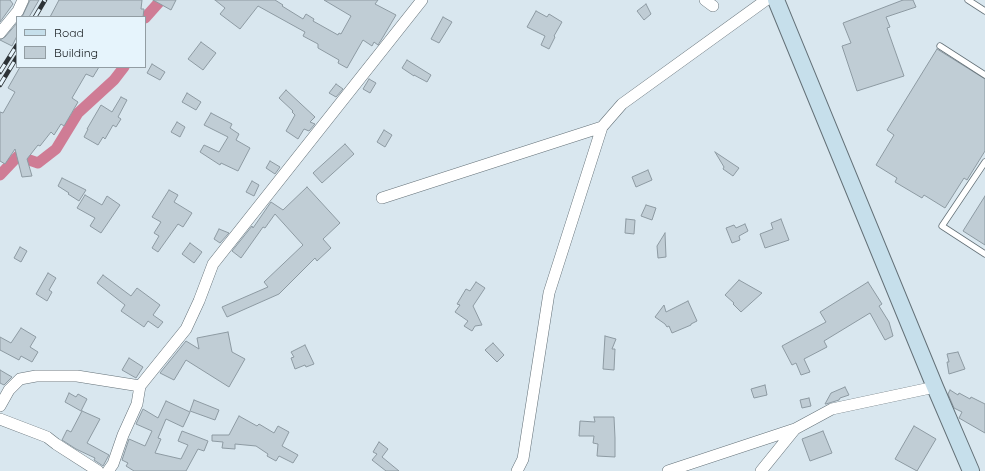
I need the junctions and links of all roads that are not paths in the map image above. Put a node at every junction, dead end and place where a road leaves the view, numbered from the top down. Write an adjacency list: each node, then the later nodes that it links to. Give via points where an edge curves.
1 (23, 0): 7 (street, via 18,11)
2 (422, 0): 14 (street, via 213,264 186,329)
3 (766, 0): 10 (street, via 622,104)
4 (776, 0): 15 (main road)
5 (968, 0): 6 (lane)
6 (985, 11)
7 (0, 33)
8 (940, 46): 9 (lane)
9 (985, 75)
10 (602, 127): 12 (street); 21 (street, via 549,293 523,459)
11 (985, 162): 13 (lane, via 942,226)
12 (382, 198)
13 (985, 254)
14 (140, 386): 16 (street, via 77,376 36,376 20,380 9,390); 20 (street, via 137,404)
15 (935, 387): 18 (street, via 832,409); 24 (main road)
16 (0, 406)
17 (0, 419): 19 (street, via 47,437)
18 (795, 429): 22 (street); 23 (street)
19 (98, 471)
20 (108, 471)
21 (517, 471)
22 (668, 471)
23 (761, 471)
24 (971, 471)

